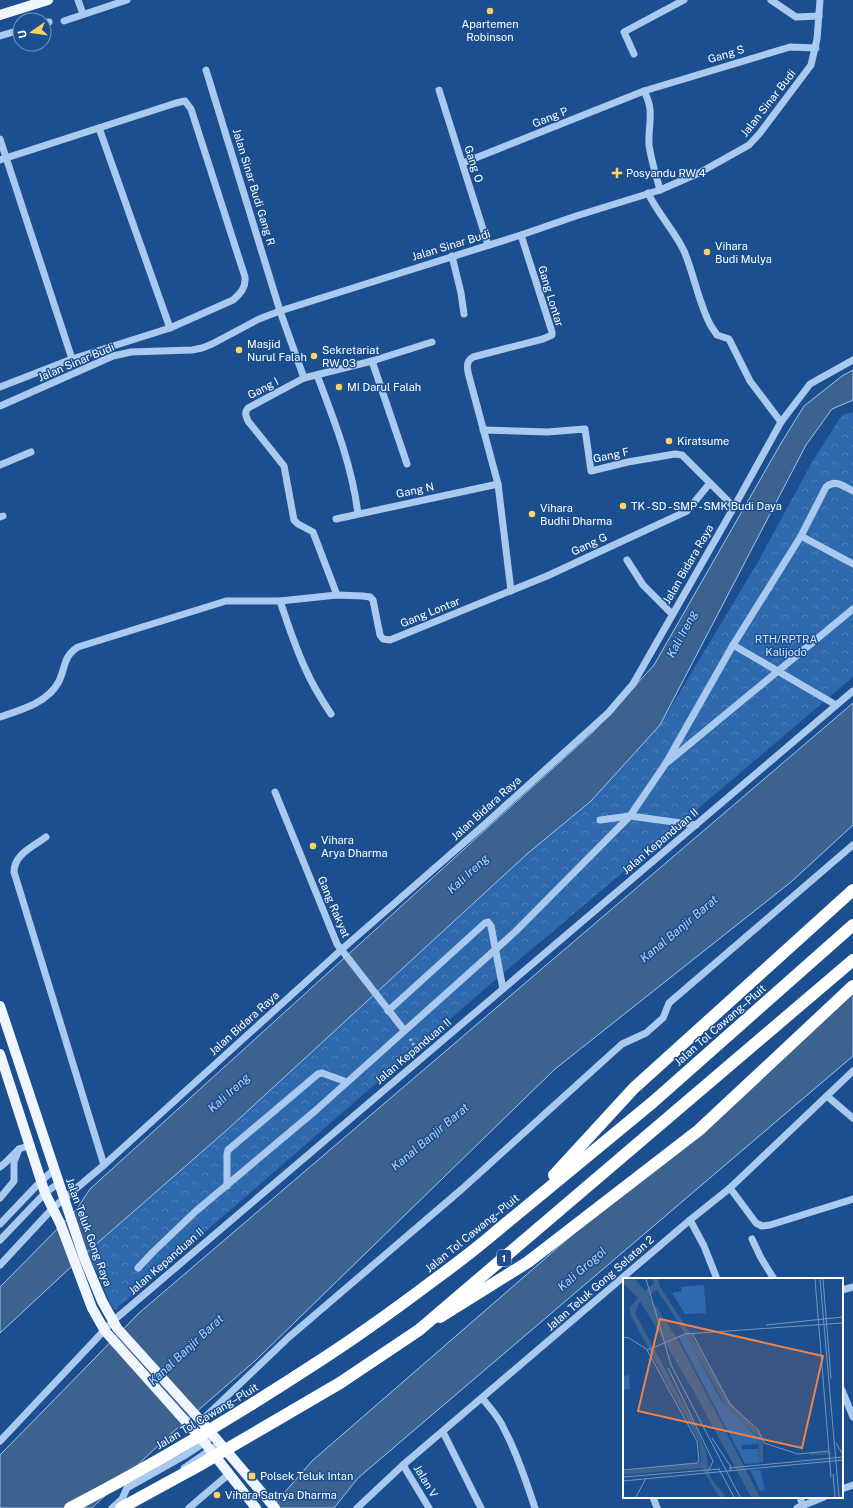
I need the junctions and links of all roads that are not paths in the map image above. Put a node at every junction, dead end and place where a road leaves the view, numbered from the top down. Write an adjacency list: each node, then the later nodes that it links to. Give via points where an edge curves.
1 (48, 0): 8 (main road)
2 (78, 0): 7 (street)
3 (128, 0): 7 (street)
4 (684, 0): 14 (street, via 624,32)
5 (771, 0): 9 (street, via 796,17)
6 (820, 0): 9 (street, Jalan Sinar Budi)
7 (83, 14): 10 (street)
8 (0, 15)
9 (818, 16): 13 (street, Jalan Sinar Budi)
10 (64, 21)
11 (12, 32): 12 (street)
12 (0, 36)
13 (816, 48): 17 (street, Gang S, via 790,47); 22 (street, Jalan Sinar Budi, via 812,65 749,146 699,173)
14 (634, 54)
15 (206, 70): 27 (street, Jalan Sinar Budi Gang R)
16 (439, 90): 21 (street, Gang O)
17 (644, 91): 21 (street, Gang P); 22 (street, via 650,107 651,158)
18 (100, 128): 20 (street); 29 (street); 29 (street, via 185,101 192,109 246,284 233,300)
19 (0, 139): 20 (street)
20 (3, 159): 31 (street)
21 (463, 163): 25 (street, Gang O)
22 (660, 190): 23 (street, Jalan Sinar Budi)
23 (648, 193): 24 (street, Jalan Sinar Budi); 38 (street, via 683,250 709,323 717,335 727,338 730,342 750,381)
24 (521, 235): 25 (street, Jalan Sinar Budi); 39 (street, Gang Lontar, via 552,334 543,339 470,358 468,371)
25 (488, 245): 26 (street, Jalan Sinar Budi)
26 (452, 256): 27 (street, Jalan Sinar Budi); 28 (street)
27 (280, 311): 35 (street, Jalan Sinar Budi Gang R); 37 (street, Jalan Sinar Budi, via 202,348 131,352 113,356)
28 (464, 314)
29 (170, 328): 31 (street)
30 (432, 342): 32 (street, Gang I)
31 (72, 359): 36 (street)
32 (372, 360): 34 (street, Gang I); 41 (street)
33 (853, 360): 38 (street, Jalan Bidara Raya, via 810,384)
34 (317, 374): 35 (street, Gang I); 47 (street, via 339,433 355,491)
35 (304, 378): 53 (street, Gang I, via 248,408 245,413 248,421 284,466 294,520 314,532)
36 (0, 387)
37 (0, 406)
38 (781, 422): 46 (street, Jalan Bidara Raya)
39 (483, 430): 43 (street, Gang F, via 547,432 585,429 591,472 628,462 675,454 682,455); 44 (street, Gang Lontar)
40 (31, 452): 42 (street)
41 (407, 464)
42 (0, 465)
43 (710, 483): 46 (street, Gang F); 52 (street, Gang G, via 687,511)
44 (498, 484): 47 (street, Gang N); 52 (street, Gang Lontar)
45 (853, 491): 49 (street, via 836,483 826,487)
46 (734, 507): 56 (street, Jalan Bidara Raya)
47 (358, 514): 48 (street, Gang N)
48 (336, 519)
49 (801, 536): 51 (street); 57 (street)
50 (627, 560): 56 (street, via 643,585)
51 (853, 564)
52 (511, 591): 53 (street, Gang Lontar, via 386,640 380,635 371,598)
53 (337, 595): 54 (street, Gang Lontar)
54 (280, 602): 61 (street, via 304,668); 62 (street, Gang Lontar, via 226,601 78,647 67,657 54,690 28,707)
55 (853, 609): 58 (street)
56 (672, 614): 73 (street, Jalan Bidara Raya, via 632,684 608,713)
57 (733, 645): 58 (street); 63 (street)
58 (779, 671): 60 (street); 63 (street)
59 (853, 690): 60 (street, Jalan Kepanduan II)
60 (836, 705): 67 (street, Jalan Kepanduan II)
61 (331, 714)
62 (0, 717)
63 (666, 763): 65 (street)
64 (275, 792): 73 (street, Gang Rakyat, via 337,944)
65 (630, 816): 66 (street); 67 (street); 72 (street)
66 (600, 820)
67 (696, 825): 76 (street, Jalan Kepanduan II)
68 (46, 837): 88 (street, via 18,858 14,872)
69 (853, 845): 117 (street, via 670,1003 663,1018 646,1033 622,1044 462,1189)
70 (853, 890): 99 (highway, via 634,1088)
71 (853, 926): 99 (highway, Jalan Tol Cawang–Pluit / 1, via 653,1102)
72 (495, 950): 76 (street); 78 (street, via 490,923 487,922); 79 (street)
73 (343, 952): 78 (street, Gang Rakyat); 88 (street, Jalan Bidara Raya)
74 (853, 960): 112 (highway, 1, bridge)
75 (853, 986): 112 (highway, bridge, via 699,1130 528,1262)
76 (503, 989): 111 (street, Jalan Kepanduan II)
77 (0, 1006): 90 (main road, Jalan Teluk Gong Raya)
78 (388, 1011): 79 (street, Gang Rakyat)
79 (404, 1030): 83 (street)
80 (0, 1054): 81 (main road, Jalan Teluk Gong Raya)
81 (2, 1067): 86 (main road, Jalan Teluk Gong Raya)
82 (853, 1071): 84 (street, Jalan Teluk Gong Selatan 2)
83 (347, 1082): 93 (street); 93 (street, via 322,1073 318,1074 277,1107 228,1150)
84 (827, 1096): 85 (street); 94 (street, Jalan Teluk Gong Selatan 2)
85 (853, 1118)
86 (31, 1145): 87 (street); 91 (main road, Jalan Teluk Gong Raya)
87 (18, 1149): 89 (street); 96 (street, via 14,1162 14,1181)
88 (104, 1165): 97 (street, Jalan Bidara Raya)
89 (0, 1167)
90 (54, 1170): 91 (street); 92 (main road, Jalan Teluk Gong Raya)
91 (41, 1181): 95 (main road, Jalan Teluk Gong Raya); 102 (street)
92 (59, 1183): 95 (street); 97 (main road, Jalan Teluk Gong Raya)
93 (227, 1186): 106 (street, via 196,1211)
94 (730, 1188): 98 (street, via 756,1223 762,1226); 101 (street, Jalan Teluk Gong Selatan 2)
95 (45, 1193): 100 (main road, Jalan Teluk Gong Raya); 104 (street)
96 (0, 1198)
97 (63, 1198): 100 (street, Jalan Bidara Raya); 111 (main road, Jalan Teluk Gong Raya, via 84,1258)
98 (853, 1199)
99 (526, 1205): 132 (highway, Jalan Tol Cawang–Pluit / 1, bridge, via 481,1245 384,1318 330,1354 170,1454)
100 (53, 1208): 105 (street, Jalan Bidara Raya); 113 (main road, Jalan Teluk Gong Raya, via 92,1308)
101 (690, 1220): 107 (street); 115 (street, Jalan Teluk Gong Selatan 2)
102 (0, 1224)
103 (752, 1238): 108 (street)
104 (0, 1240)
105 (0, 1265)
106 (138, 1268)
107 (717, 1278)
108 (773, 1278)
109 (853, 1287): 110 (street)
110 (843, 1290)
111 (115, 1325): 113 (street, Jalan Kepanduan II); 117 (main road, Jalan Teluk Gong Raya)
112 (419, 1330): 129 (highway, 1, bridge, via 340,1383 198,1466)
113 (108, 1334): 120 (street, Jalan Kepanduan II); 122 (main road, Jalan Teluk Gong Raya)
114 (843, 1392): 116 (street)
115 (482, 1398): 118 (street, Jalan Teluk Gong Selatan 2); 139 (street, via 504,1428)
116 (853, 1417)
117 (198, 1418): 119 (main road, Jalan Teluk Gong Raya)
118 (442, 1432): 123 (street, Jalan Teluk Gong Selatan 2); 138 (street)
119 (213, 1435): 121 (main road, Jalan Teluk Gong Raya); 122 (street)
120 (0, 1441)
121 (220, 1443): 122 (street); 130 (main road, Jalan Teluk Gong Raya)
122 (207, 1446): 124 (main road, Jalan Teluk Gong Raya); 129 (street); 129 (street, via 127,1488)
123 (403, 1465): 136 (street, Jalan Teluk Gong Selatan 2); 137 (street, Jalan V)
124 (229, 1474): 134 (street); 135 (main road, Jalan Teluk Gong Raya)
125 (853, 1485): 126 (street)
126 (843, 1489)
127 (653, 1498): 140 (street)
128 (822, 1498): 131 (street)
129 (121, 1504): 133 (street)
130 (273, 1506)
131 (800, 1507)
132 (70, 1508)
133 (112, 1508)
134 (189, 1508)
135 (256, 1508)
136 (357, 1508)
137 (429, 1508)
138 (481, 1508)
139 (535, 1508)
140 (657, 1508)

